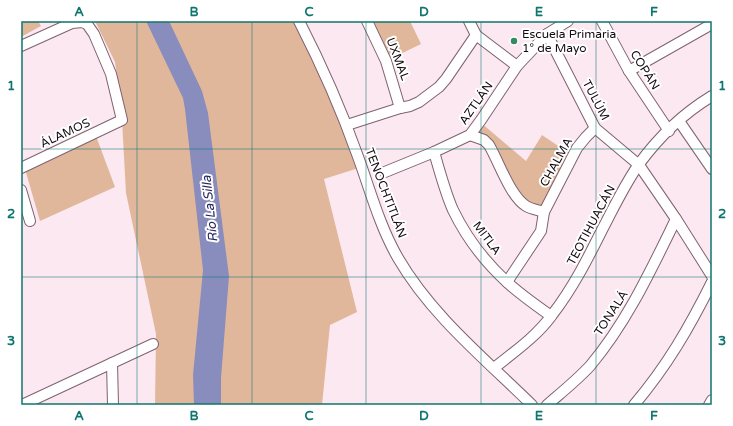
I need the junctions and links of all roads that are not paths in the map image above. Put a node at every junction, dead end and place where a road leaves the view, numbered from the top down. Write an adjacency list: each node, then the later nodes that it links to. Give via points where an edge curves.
1 (299, 21): 15 (street, TENOCHTITLÁN)
2 (367, 21): 13 (street, UXMAL, via 386,61)
3 (469, 21): 8 (street)
4 (568, 21): 7 (street, AZTLÁN)
5 (602, 21): 11 (street, COPÁN)
6 (710, 23): 11 (street)
7 (547, 34): 10 (street, AZTLÁN); 16 (street, TULÚM)
8 (476, 35): 10 (street); 13 (street, via 438,87 419,102)
9 (21, 46): 21 (street, ÁLAMOS, via 72,23 87,24 111,74 122,120)
10 (517, 66): 18 (street, AZTLÁN)
11 (629, 71): 17 (street, COPÁN)
12 (712, 96): 14 (street, TEOTIHUACÁN)
13 (400, 108): 15 (street)
14 (679, 121): 17 (street, TEOTIHUACÁN); 22 (street)
15 (347, 125): 35 (street, TENOCHTITLÁN, via 378,214 398,258 425,297)
16 (595, 128): 20 (street, TULÚM); 26 (street, CHALMA, via 577,148)
17 (669, 131): 20 (street, TEOTIHUACÁN)
18 (470, 135): 19 (street, AZTLÁN); 26 (street, via 484,140 489,145 521,202)
19 (434, 152): 23 (street, AZTLÁN); 30 (street, MITLA, via 445,191 462,227)
20 (639, 164): 27 (street, TULÚM); 32 (street, TEOTIHUACÁN, via 584,266)
21 (21, 168)
22 (712, 169)
23 (385, 172)
24 (21, 190): 25 (street)
25 (23, 207): 28 (street)
26 (544, 212): 30 (street, CHALMA, via 541,231)
27 (676, 219): 29 (street, TULÚM); 41 (street, TONALÁ, via 638,296 608,342 578,379)
28 (30, 221)
29 (712, 276)
30 (507, 282): 32 (street, MITLA)
31 (712, 282): 42 (street, via 678,346)
32 (551, 316): 35 (street, TEOTIHUACÁN, via 534,336)
33 (153, 344): 34 (street)
34 (112, 363): 37 (street); 39 (street)
35 (494, 368): 40 (street, TENOCHTITLÁN)
36 (712, 400): 43 (street)
37 (35, 402): 38 (street)
38 (22, 405)
39 (113, 405)
40 (532, 405)
41 (547, 405)
42 (634, 405)
43 (709, 405)

